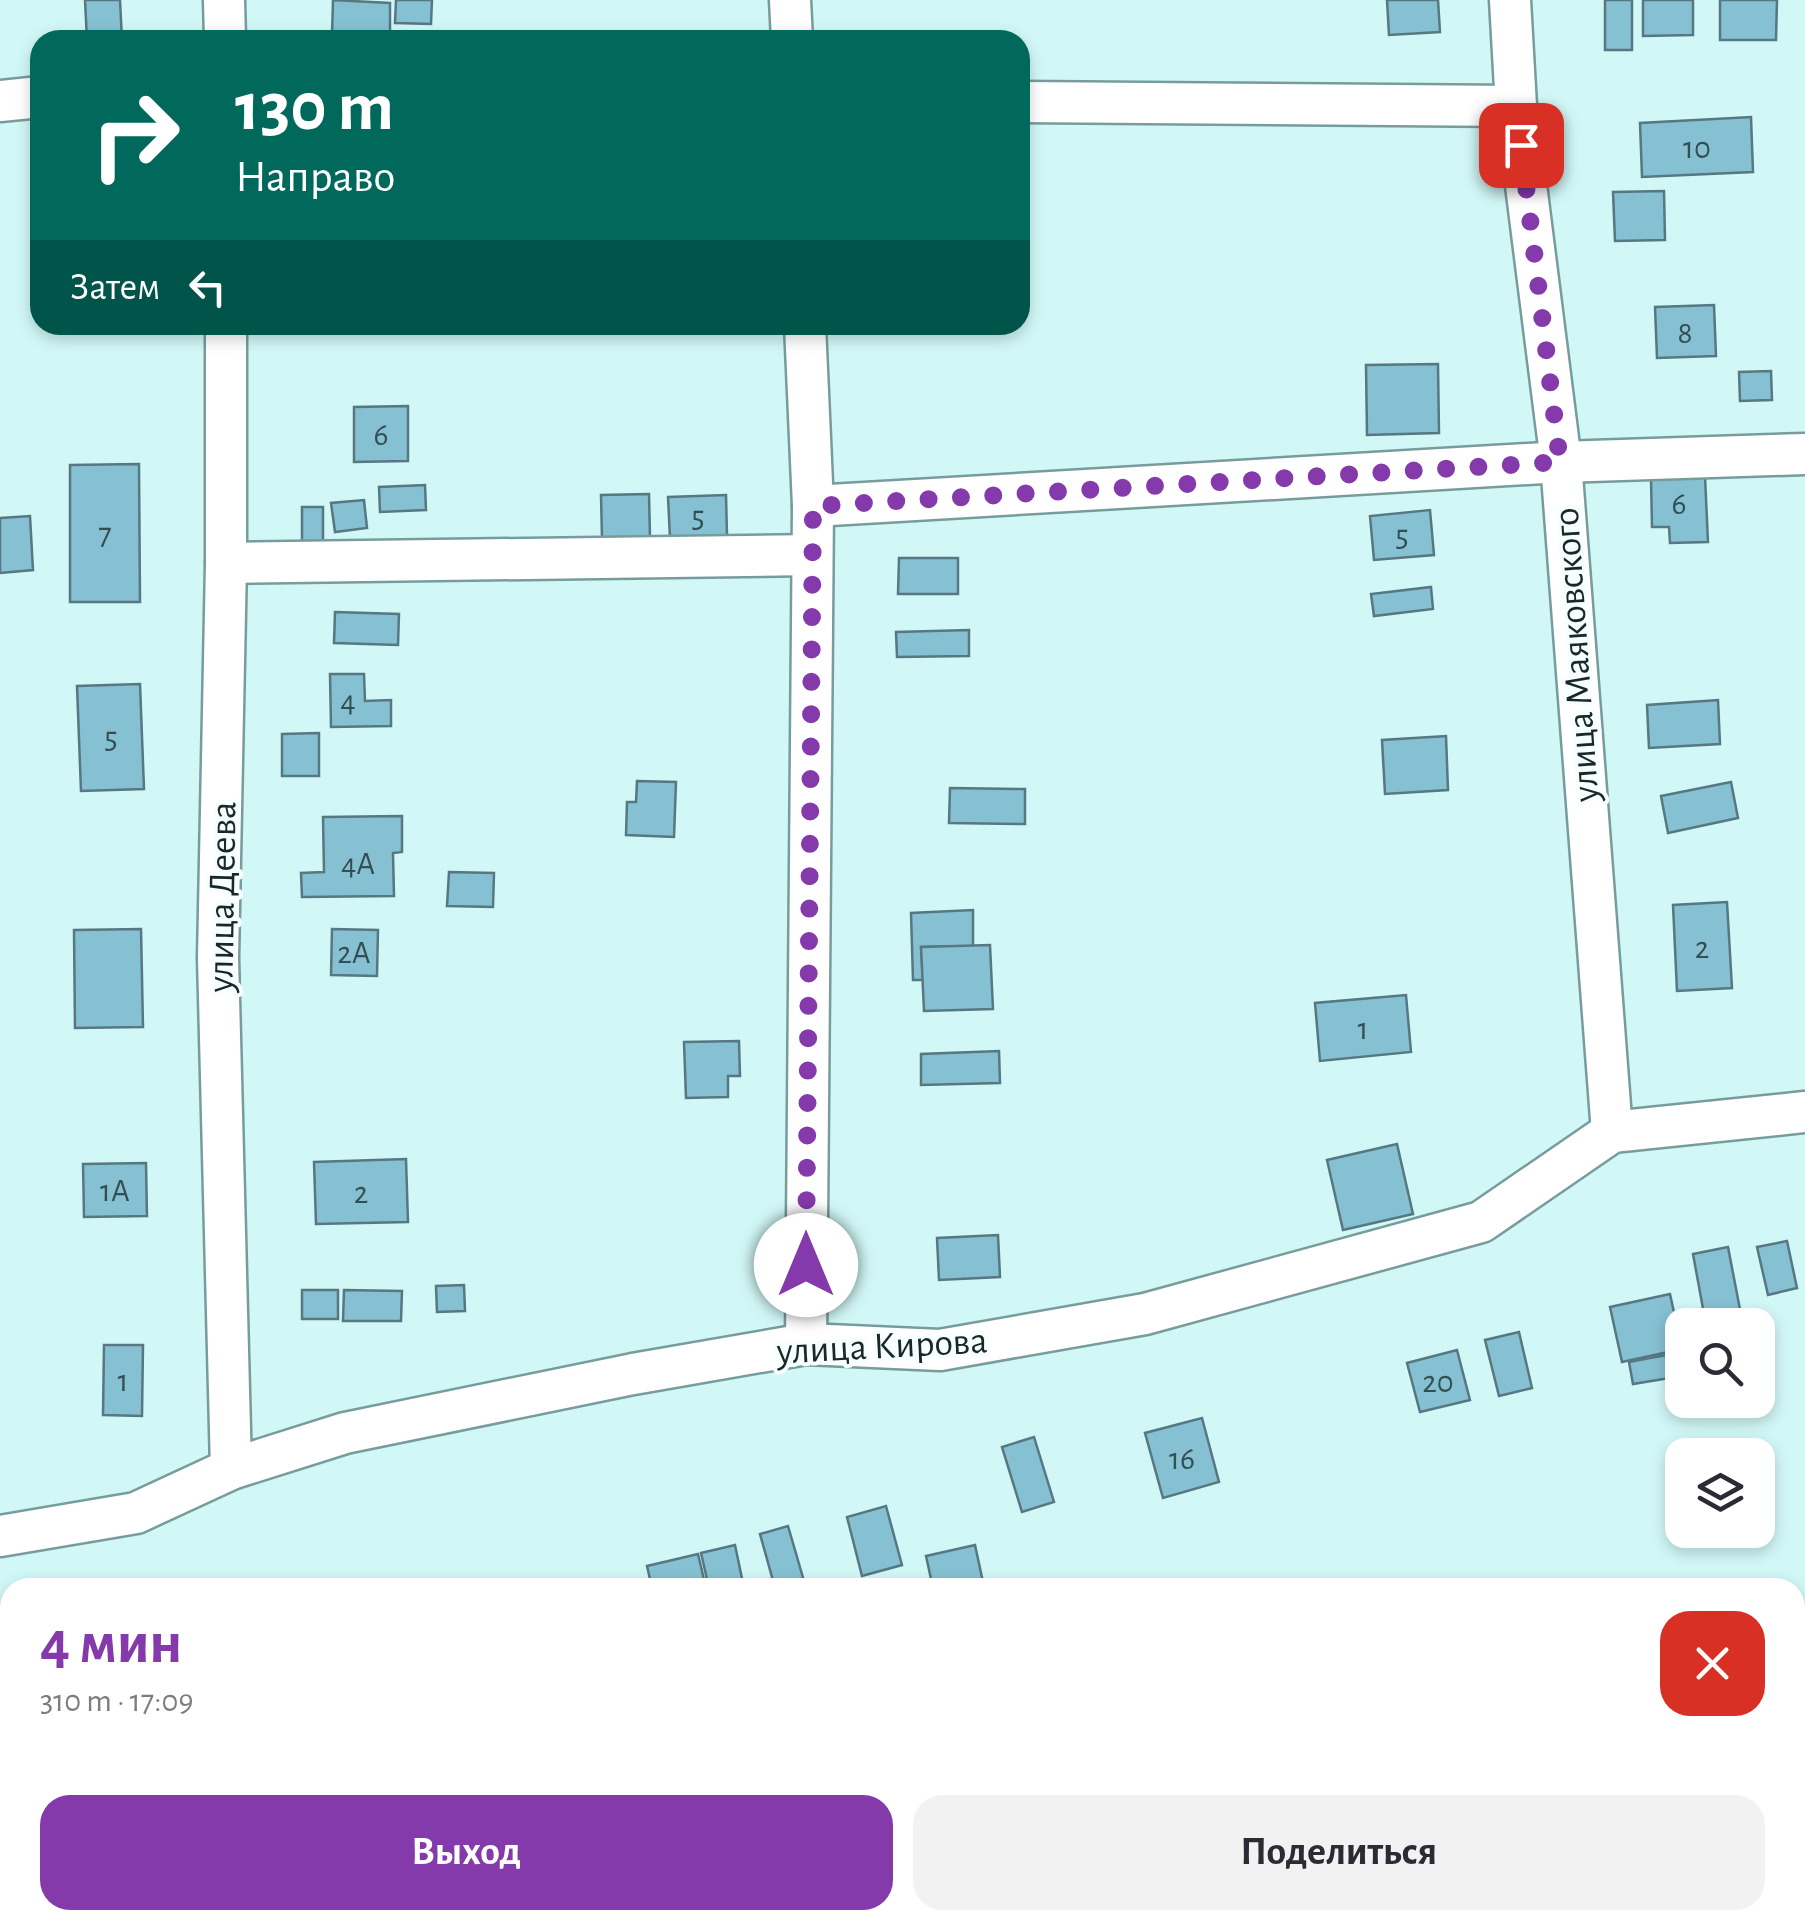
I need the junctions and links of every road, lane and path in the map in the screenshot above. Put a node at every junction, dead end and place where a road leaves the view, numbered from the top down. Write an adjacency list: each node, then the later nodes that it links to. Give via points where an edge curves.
1 (224, 0): 4 (street)
2 (790, 0): 5 (street)
3 (1510, 0): 9 (street, улица Маяковского)
4 (225, 30)
5 (792, 30)
6 (30, 99): 7 (street)
7 (0, 101)
8 (1030, 102): 9 (street)
9 (1516, 106): 13 (street, улица Маяковского)
10 (226, 335): 16 (street, улица Деева)
11 (804, 335): 14 (street)
12 (1805, 454): 13 (street)
13 (1560, 462): 14 (street); 18 (street, улица Маяковского)
14 (813, 506): 15 (street)
15 (812, 555): 16 (street); 19 (street)
16 (226, 563): 20 (street, улица Деева, via 218,958)
17 (1805, 1112): 18 (street, улица Кирова)
18 (1612, 1132): 19 (street, улица Кирова, via 1481,1222 1146,1314 940,1350)
19 (806, 1344): 20 (street, улица Кирова, via 344,1432)
20 (231, 1469): 21 (street, улица Кирова, via 136,1513)
21 (0, 1536)

